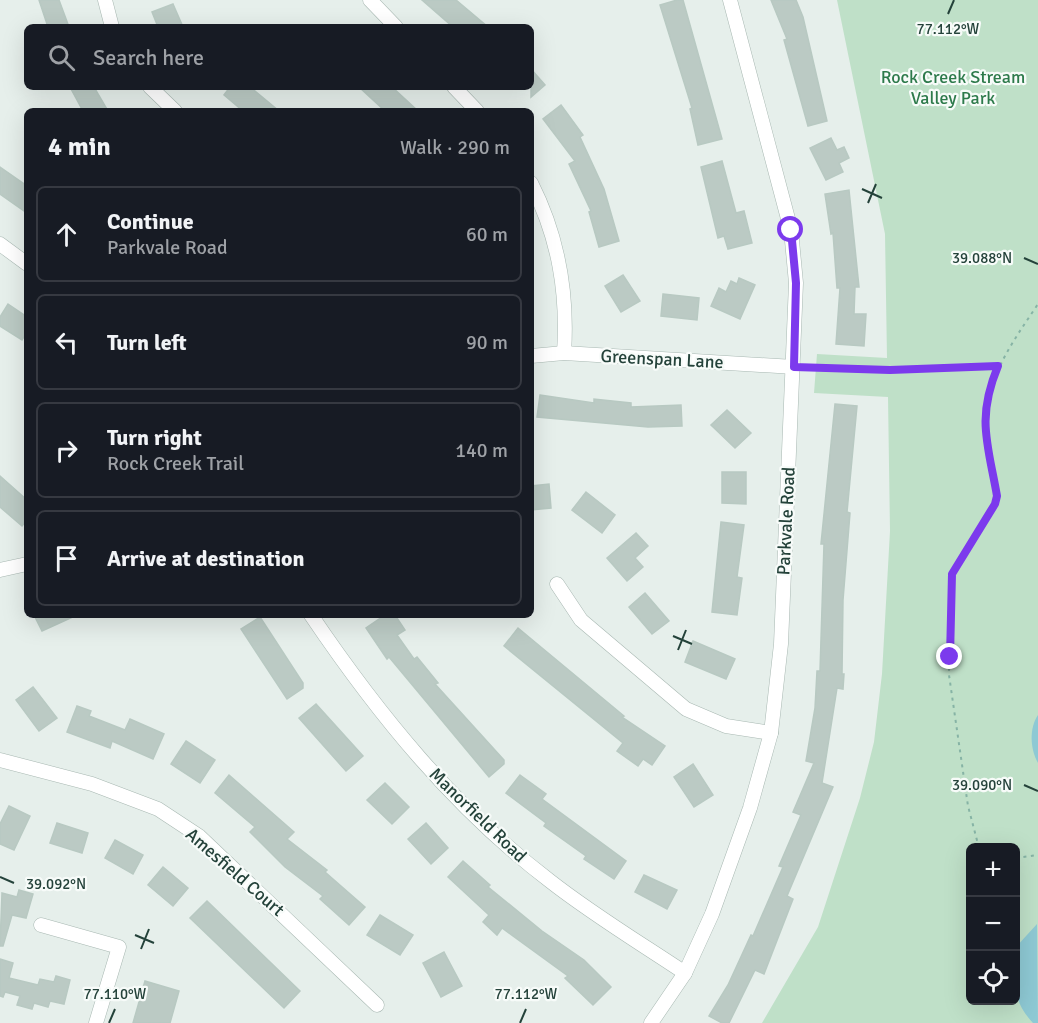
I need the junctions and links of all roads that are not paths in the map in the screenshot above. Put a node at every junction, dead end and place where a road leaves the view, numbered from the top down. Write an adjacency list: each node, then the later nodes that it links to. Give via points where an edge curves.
1 (105, 0): 4 (street)
2 (370, 0): 5 (street)
3 (730, 0): 15 (street, Parkvale Road, via 791,230 796,283)
4 (111, 24)
5 (393, 24)
6 (153, 90): 8 (street)
7 (457, 90): 9 (street)
8 (173, 108)
9 (474, 108)
10 (534, 189): 13 (street, via 559,255 567,314)
11 (0, 244): 12 (street)
12 (24, 262)
13 (564, 354): 14 (street, Greenspan Lane); 15 (street, Greenspan Lane)
14 (534, 356)
15 (794, 367): 20 (street, Parkvale Road, via 781,644)
16 (24, 565): 17 (street)
17 (0, 570)
18 (557, 584): 20 (street, via 581,620 686,709 726,726)
19 (313, 618): 23 (street, Manorfield Road, via 359,686 432,772 491,831 550,881)
20 (771, 733): 23 (street, Parkvale Road, via 750,808 712,914)
21 (0, 760): 24 (street, Amesfield Court, via 93,784 158,809 199,836)
22 (41, 925): 25 (street, via 119,947)
23 (685, 973): 26 (street, Parkvale Road)
24 (377, 1005)
25 (96, 1023)
26 (651, 1023)

